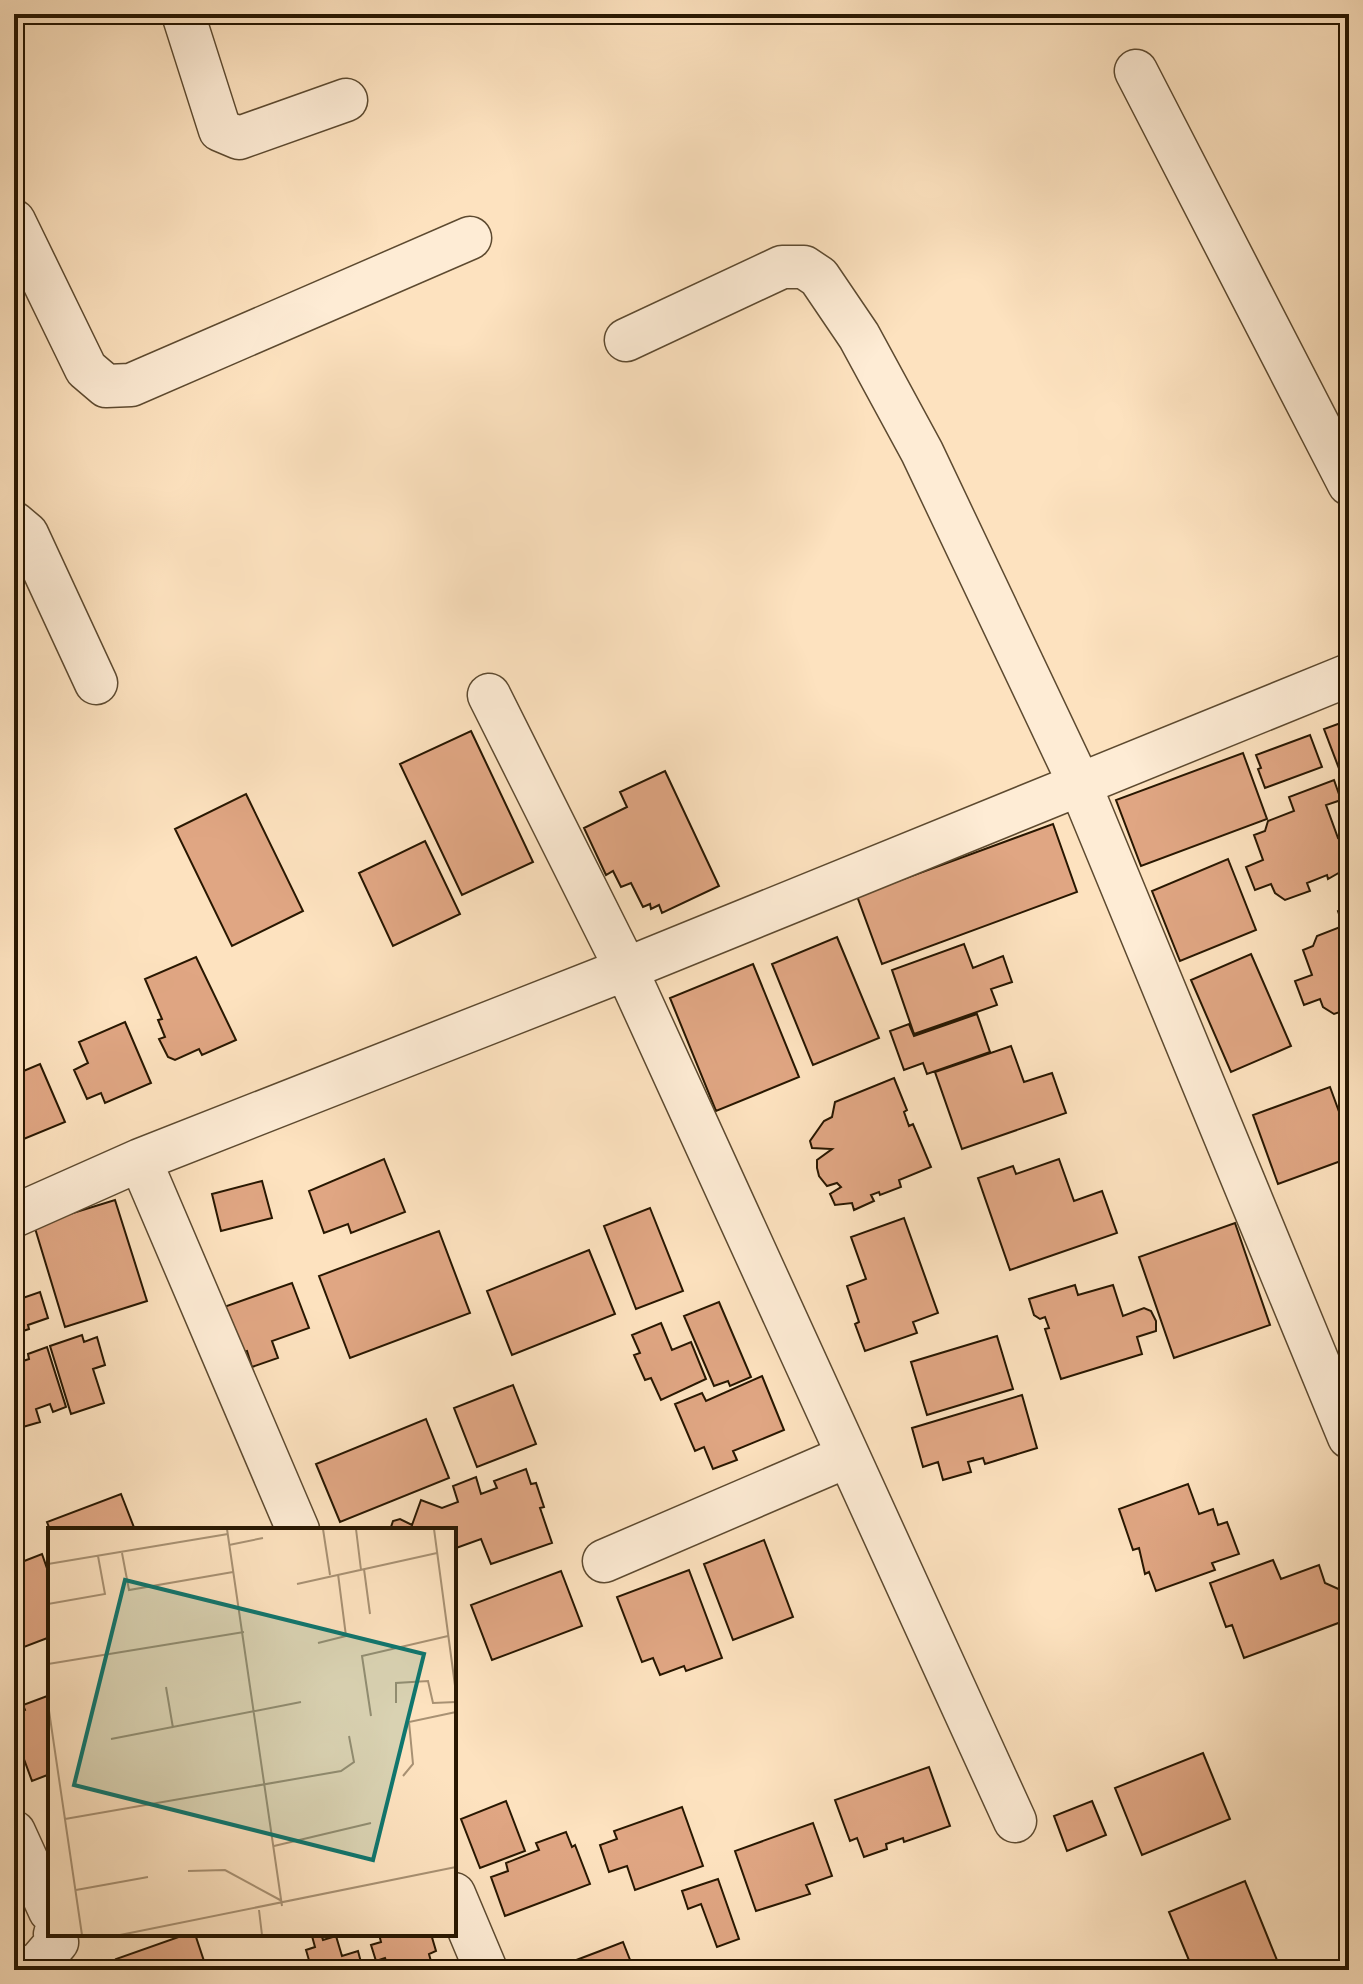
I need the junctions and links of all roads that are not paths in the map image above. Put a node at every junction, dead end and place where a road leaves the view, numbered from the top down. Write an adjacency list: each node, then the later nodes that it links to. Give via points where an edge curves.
1 (183, 14): 3 (street, via 220,130 239,138)
2 (1136, 71): 7 (street)
3 (346, 100)
4 (14, 221): 5 (street, via 86,369 106,386 131,385)
5 (470, 238)
6 (626, 340): 12 (street, via 782,267 804,267 819,277 859,336 922,452)
7 (1349, 484)
8 (14, 523): 10 (street, via 27,534)
9 (1349, 675): 12 (street)
10 (96, 683)
11 (489, 695): 13 (street)
12 (1080, 785): 13 (street); 16 (street)
13 (626, 969): 14 (street); 17 (street)
14 (140, 1160): 15 (street); 18 (street)
15 (14, 1216)
16 (1349, 1437)
17 (848, 1456): 19 (street); 20 (street)
18 (297, 1528)
19 (604, 1561)
20 (1015, 1821)
21 (14, 1832): 23 (street)
22 (456, 1899): 26 (street)
23 (48, 1907)
24 (56, 1936): 25 (street, via 57,1942 39,1963)
25 (23, 1970)
26 (486, 1970)

